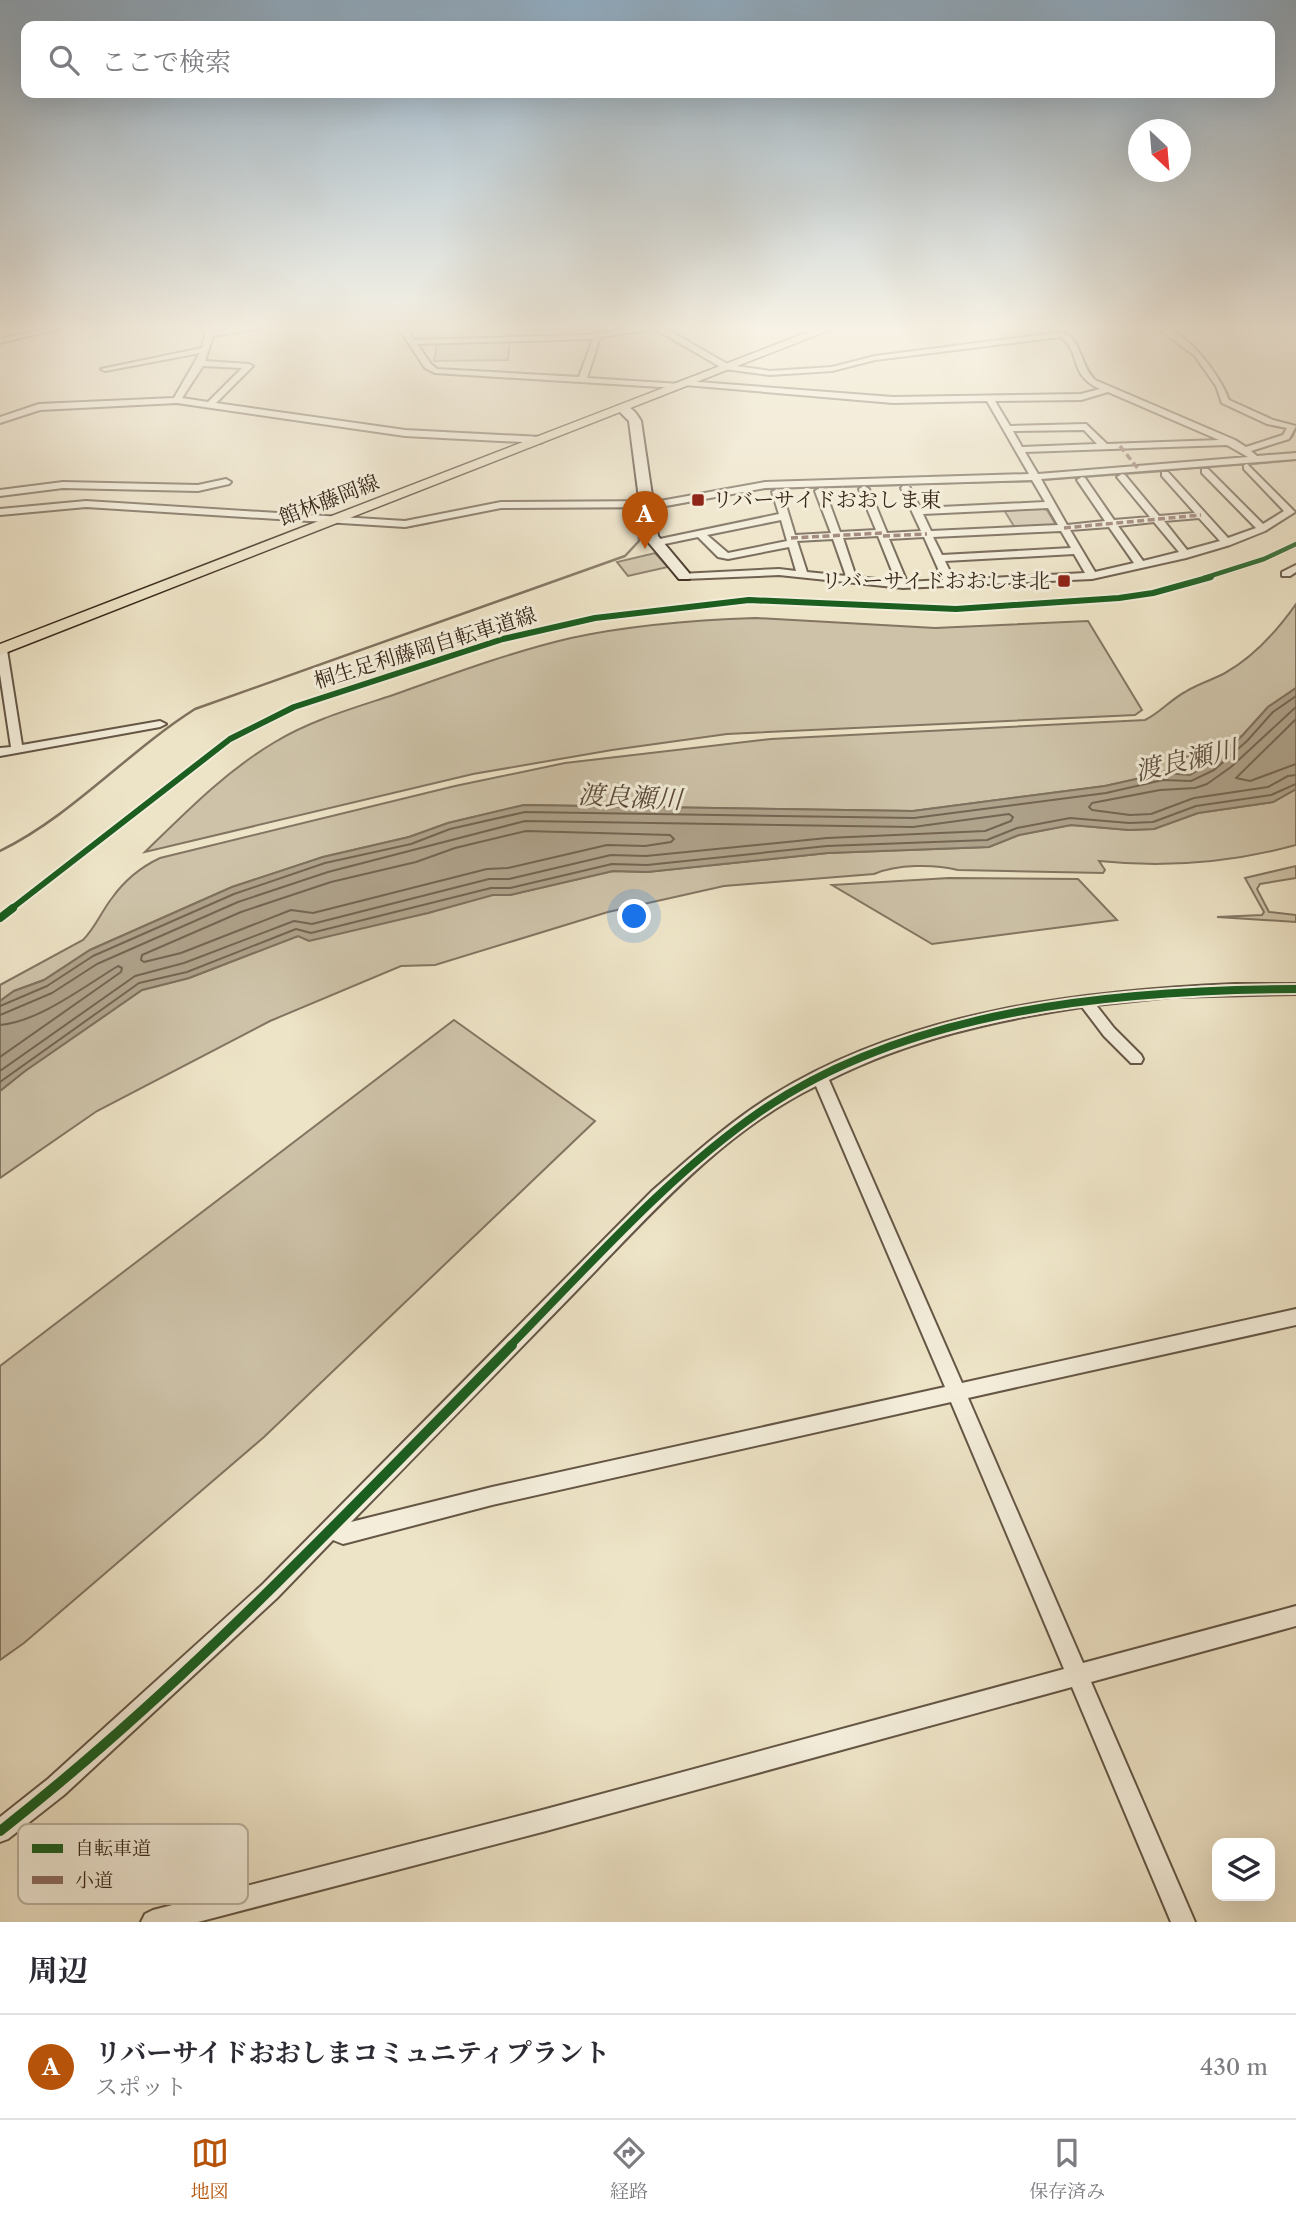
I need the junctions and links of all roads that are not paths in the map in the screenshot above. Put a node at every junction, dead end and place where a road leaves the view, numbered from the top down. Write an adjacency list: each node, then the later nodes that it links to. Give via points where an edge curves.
1 (300, 417): 8 (street, via 405,433)
2 (600, 417): 8 (main road, 館林藤岡線)
3 (633, 417): 34 (street)
4 (1000, 417): 7 (street)
5 (1173, 417): 9 (street)
6 (1256, 417): 13 (street, via 1292,427 1286,437)
7 (1007, 429): 11 (street, via 1086,428); 12 (street)
8 (541, 440): 39 (main road, 館林藤岡線)
9 (1232, 442): 10 (street); 13 (street)
10 (1119, 446): 11 (street); 17 (street)
11 (1105, 447): 12 (street)
12 (1018, 450): 22 (street)
13 (1245, 450): 15 (street)
14 (1295, 459): 15 (street); 16 (street)
15 (1256, 460): 17 (street)
16 (1247, 467): 18 (street); 31 (street)
17 (1139, 470): 22 (street)
18 (1205, 471): 19 (street); 43 (street)
19 (1165, 474): 20 (street); 37 (street)
20 (1122, 477): 21 (street); 40 (street)
21 (1082, 480): 22 (street); 41 (street)
22 (1035, 481): 25 (street); 33 (street); 34 (street, via 765,485)
23 (226, 482): 24 (street, via 198,488)
24 (112, 485): 29 (street, via 62,485); 32 (street)
25 (906, 488): 26 (street); 35 (street)
26 (864, 489): 27 (street); 46 (street)
27 (820, 491): 28 (street); 47 (street)
28 (777, 492): 34 (street); 38 (street)
29 (0, 494)
30 (1296, 499): 31 (street)
31 (1283, 503): 43 (street, via 1290,512)
32 (99, 504): 36 (street); 39 (street)
33 (1051, 505): 35 (street); 42 (street)
34 (646, 509): 39 (street, via 501,505 405,524); 49 (street)
35 (917, 511): 45 (street)
36 (0, 512)
37 (1201, 515): 40 (street); 50 (street)
38 (784, 516): 44 (street); 48 (street)
39 (337, 519): 61 (main road, 館林藤岡線)
40 (1157, 520): 41 (street); 52 (street)
41 (1111, 524): 42 (street); 54 (street)
42 (1064, 528): 45 (street); 51 (street)
43 (1262, 529): 50 (street)
44 (701, 534): 48 (street, via 728,556); 49 (street)
45 (927, 534): 46 (street); 53 (street)
46 (882, 535): 47 (street); 60 (street)
47 (837, 536): 48 (street); 58 (street)
48 (792, 540): 55 (street)
49 (655, 543): 56 (street)
50 (1227, 543): 52 (street)
51 (1077, 551): 53 (street); 57 (street)
52 (1186, 555): 54 (street)
53 (938, 558): 59 (street)
54 (1141, 566): 57 (street)
55 (802, 573): 56 (street); 58 (street)
56 (684, 576)
57 (1092, 576): 59 (street)
58 (850, 579): 60 (street)
59 (950, 583): 60 (street)
60 (903, 585)
61 (1, 650): 63 (street)
62 (160, 724): 63 (street)
63 (17, 750): 64 (street)
64 (0, 752)
65 (1296, 989): 66 (street, via 1195,991)
66 (1086, 1002): 67 (street); 68 (street, via 928,1033)
67 (1136, 1059)
68 (817, 1078): 70 (street, via 830,1096); 71 (street, via 753,1117 658,1196)
69 (1296, 1317): 70 (street)
70 (956, 1393): 71 (street, via 492,1496 343,1534); 73 (street)
71 (332, 1530): 74 (street, via 56,1787)
72 (1296, 1616): 73 (street)
73 (1076, 1674): 75 (street); 78 (street)
74 (0, 1831)
75 (248, 1897)
76 (222, 1904): 77 (street)
77 (153, 1922)
78 (1183, 1922)

